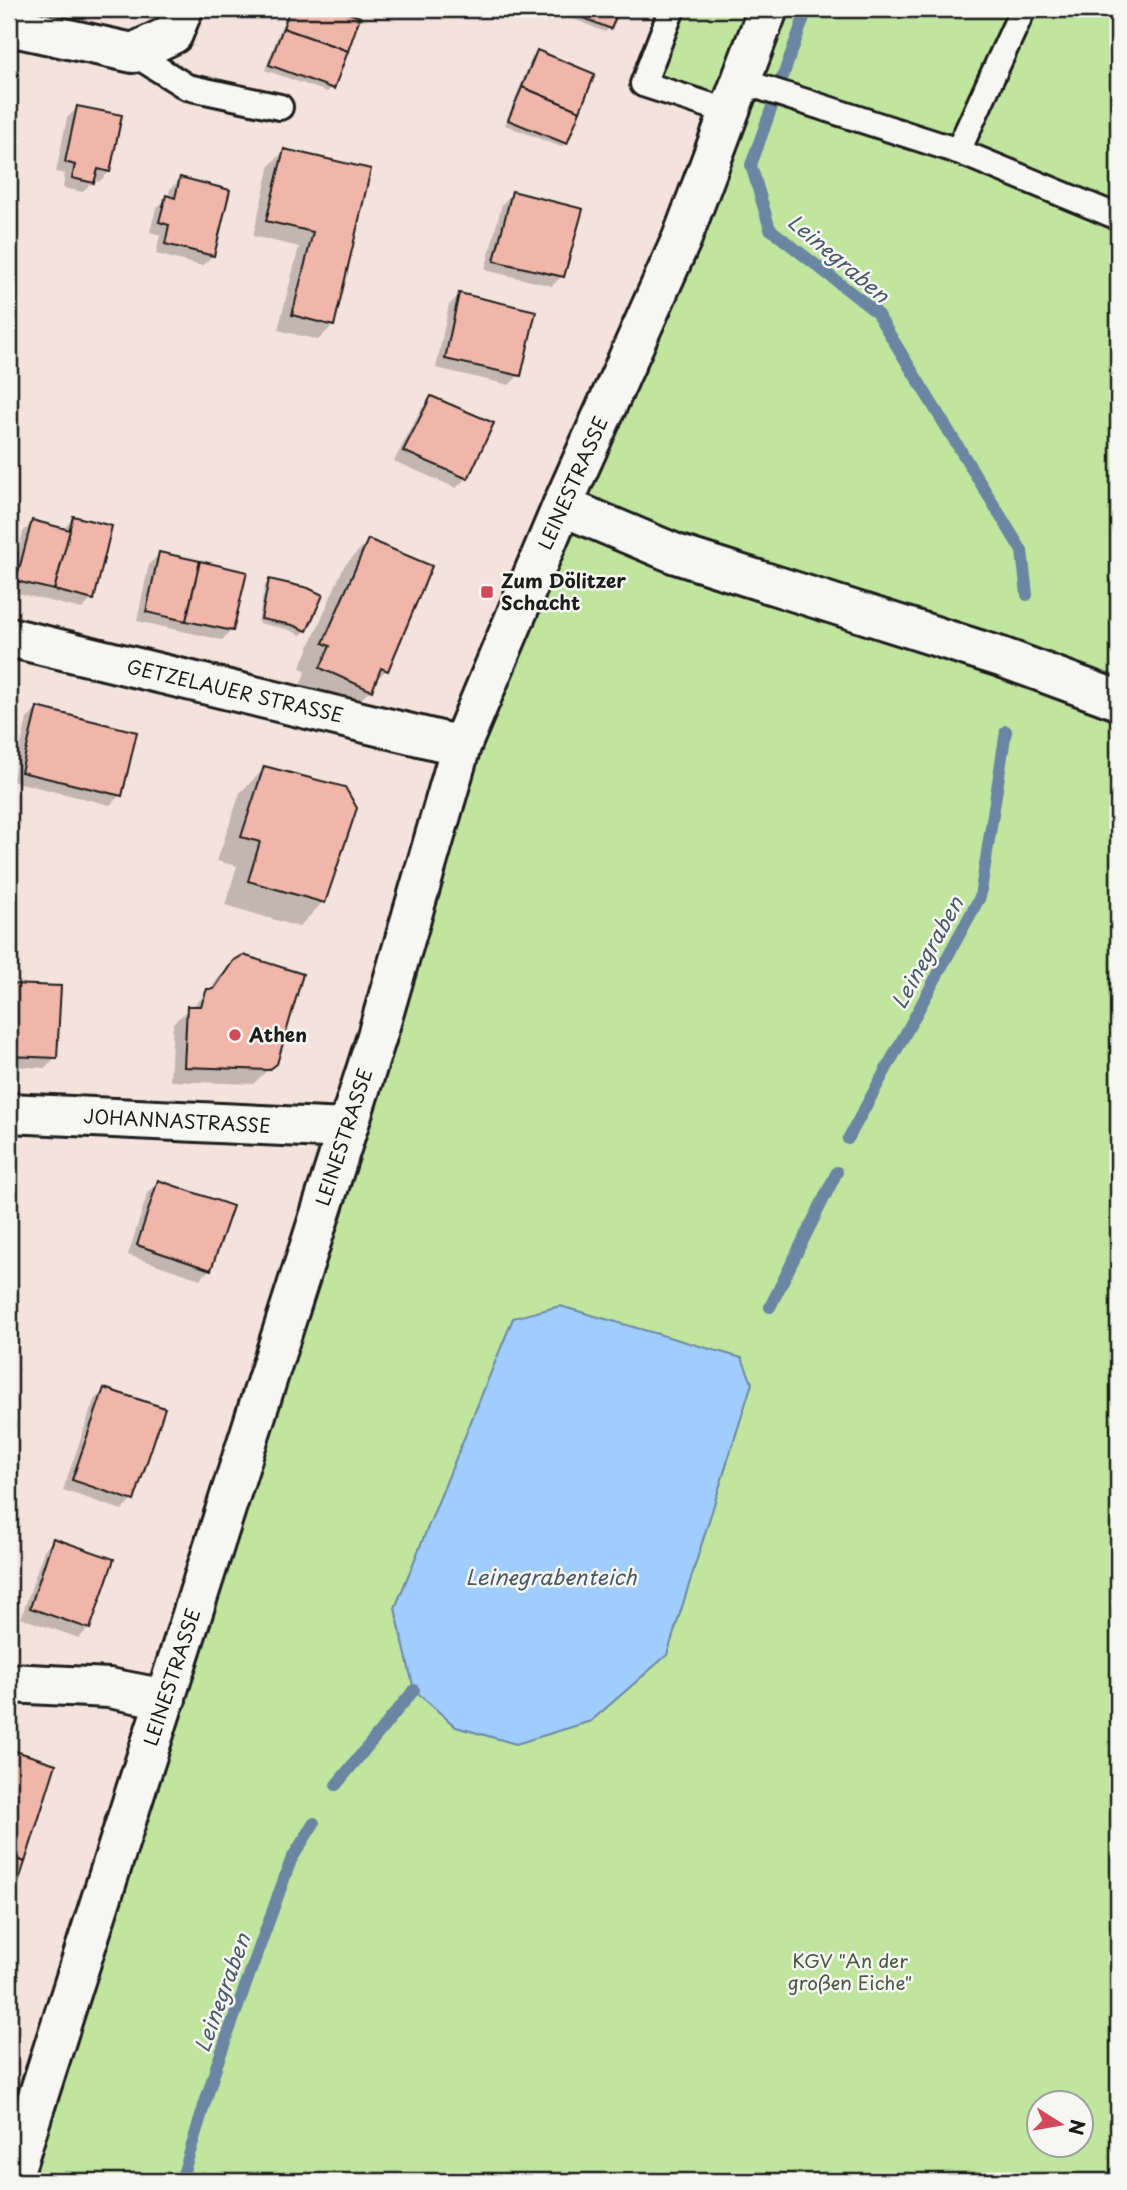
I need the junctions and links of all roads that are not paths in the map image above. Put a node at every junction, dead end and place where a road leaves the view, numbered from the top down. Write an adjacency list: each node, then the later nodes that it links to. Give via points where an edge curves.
1 (672, 9): 7 (lane, via 643,84)
2 (768, 9): 7 (main road, LEINESTRASSE)
3 (1023, 9): 9 (lane)
4 (178, 21): 6 (main road)
5 (9, 26): 6 (main road)
6 (134, 53): 8 (lane, via 187,87)
7 (745, 94): 9 (lane, via 790,98); 11 (main road, LEINESTRASSE)
8 (280, 107)
9 (958, 151): 10 (lane)
10 (1118, 217)
11 (562, 506): 13 (main road, via 676,554 1001,657); 14 (main road, LEINESTRASSE)
12 (9, 637): 14 (main road, GETZELAUER STRASSE)
13 (1118, 700)
14 (461, 746): 16 (main road, LEINESTRASSE)
15 (9, 1113): 16 (main road, JOHANNASTRASSE)
16 (346, 1129): 18 (main road, LEINESTRASSE)
17 (9, 1683): 18 (main road, via 109,1688)
18 (166, 1699): 19 (main road, LEINESTRASSE)
19 (12, 2181)

